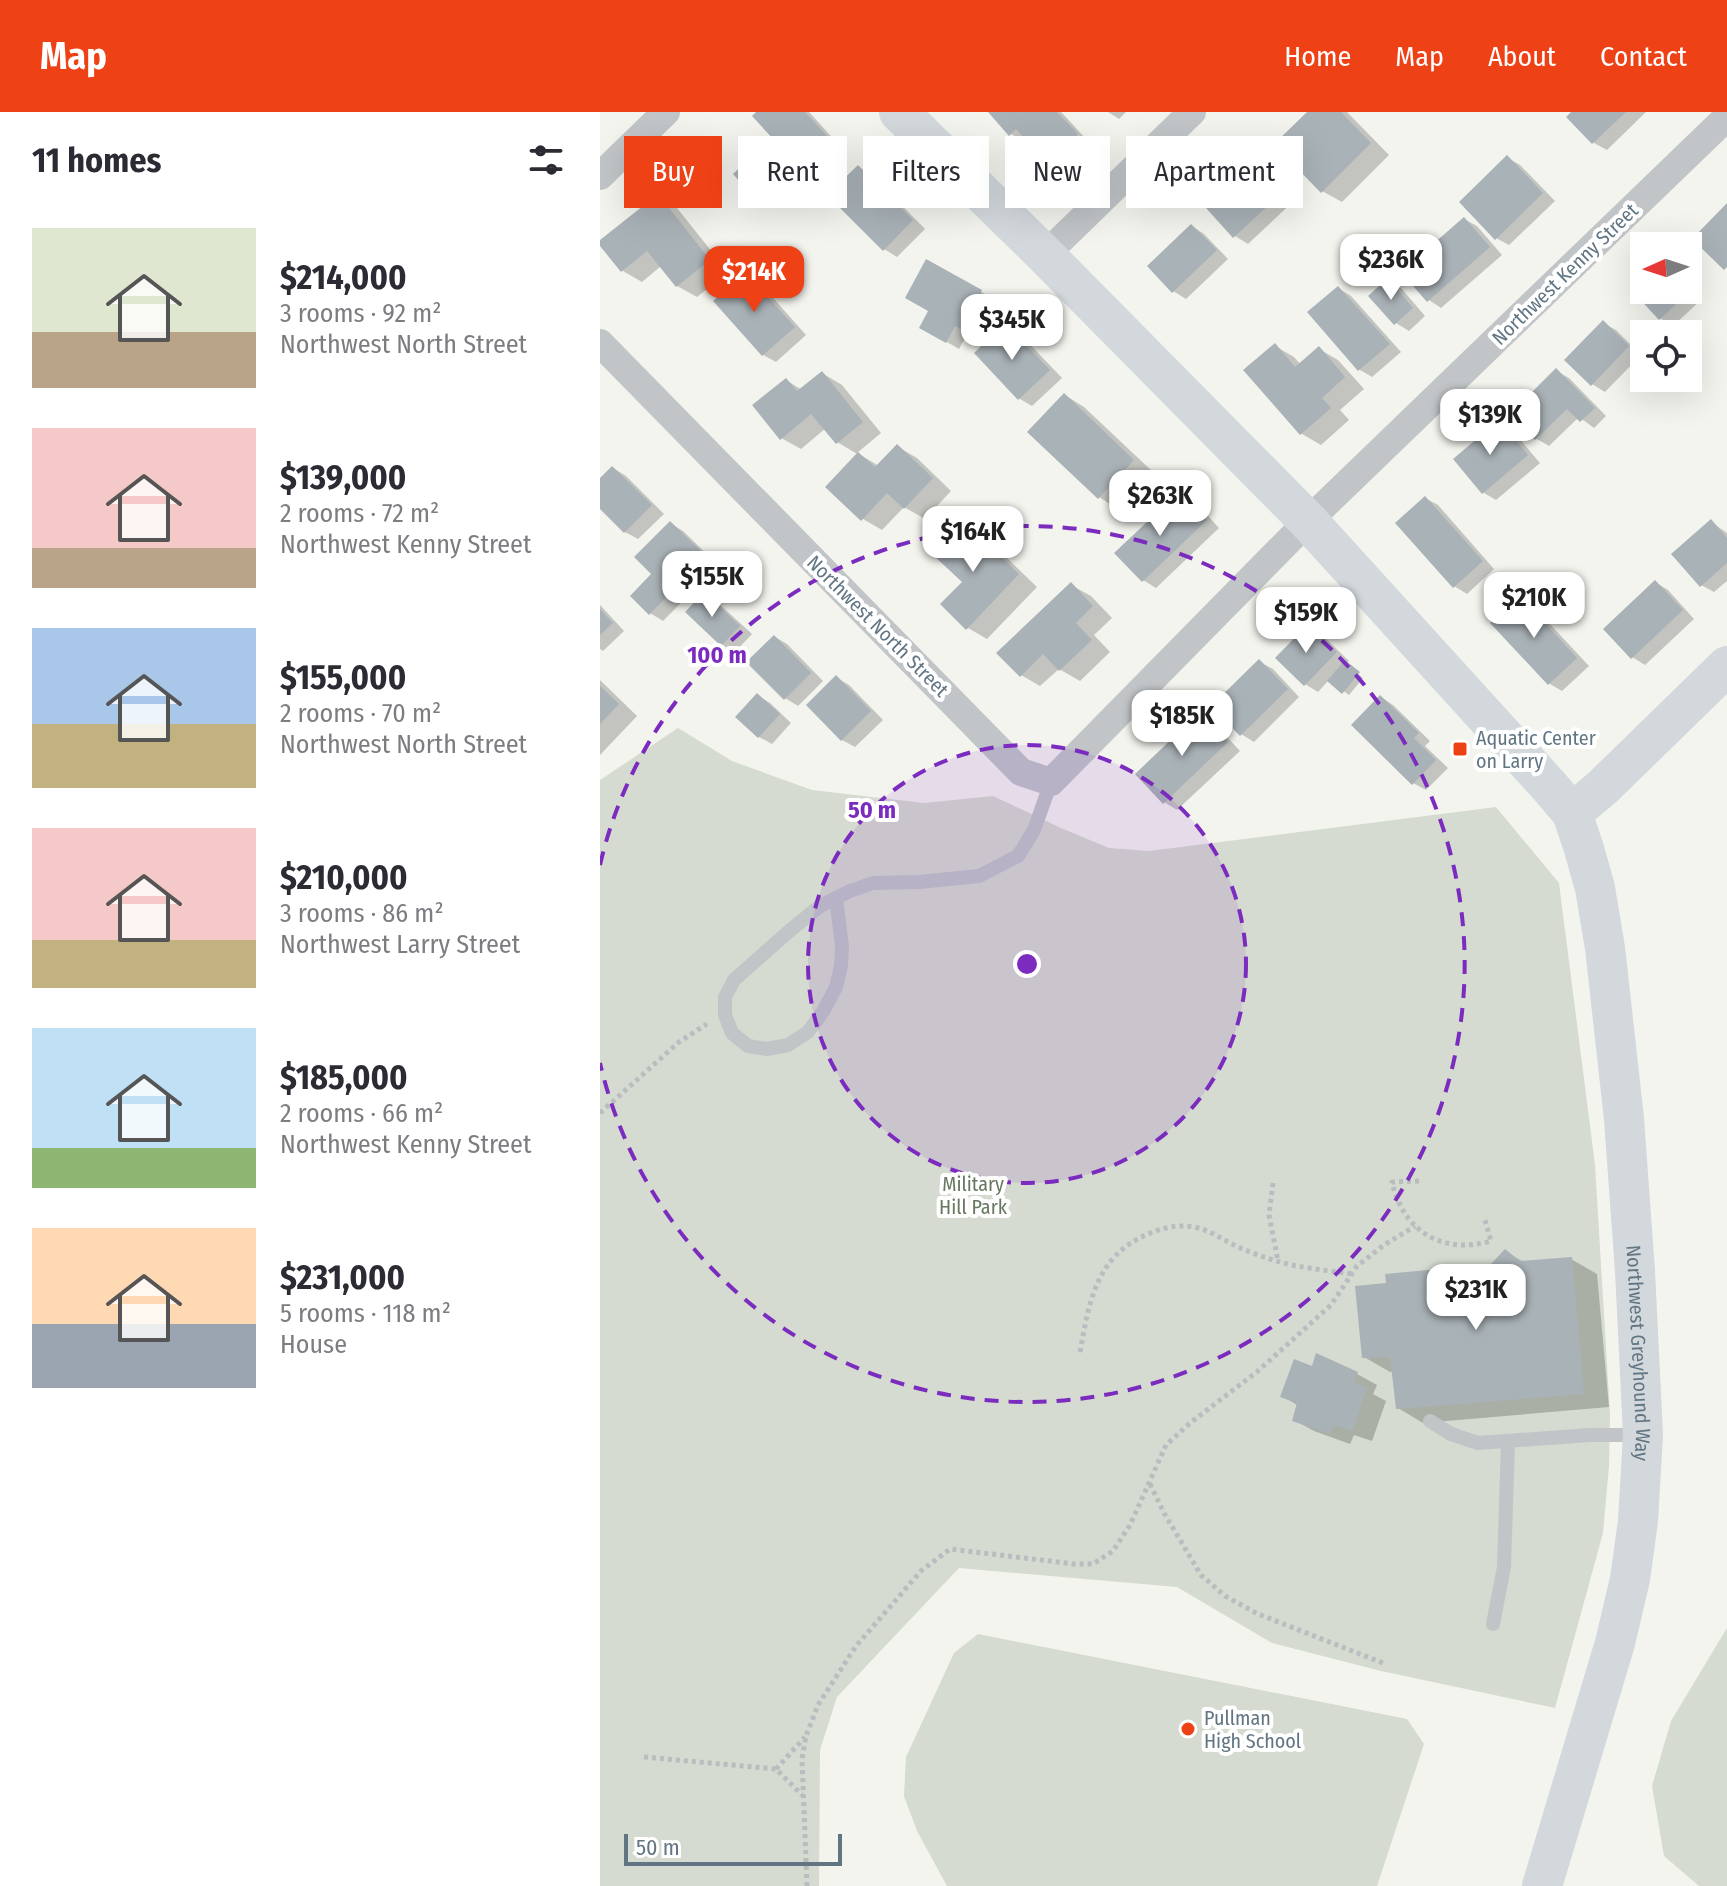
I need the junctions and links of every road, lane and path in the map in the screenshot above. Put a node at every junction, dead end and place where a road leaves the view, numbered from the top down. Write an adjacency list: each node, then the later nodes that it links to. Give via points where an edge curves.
1 (666, 112): 5 (street)
2 (899, 112): 6 (street)
3 (1192, 112): 6 (street)
4 (1727, 117): 8 (street, Northwest Kenny Street)
5 (600, 176)
6 (1045, 255): 8 (street)
7 (600, 343): 10 (street, Northwest North Street, via 1021,772)
8 (1308, 521): 10 (street, Northwest Kenny Street); 11 (street)
9 (1727, 666): 11 (street)
10 (1051, 782): 12 (lane, via 1034,830 1018,856 979,876 873,883)
11 (1572, 813): 23 (street, Northwest Greyhound Way, via 1595,888 1614,1010)
12 (836, 898): 13 (lane, via 734,980 725,997); 13 (lane, via 841,966 836,987 808,1032 788,1045 748,1046 732,1033)
13 (725, 1015): 14 (path, via 679,1042)
14 (600, 1113)
15 (1419, 1181): 18 (path, via 1392,1182)
16 (1273, 1183): 19 (path, via 1269,1215)
17 (1485, 1220): 18 (path, via 1491,1241 1468,1246 1444,1243)
18 (1415, 1226): 20 (path)
19 (1278, 1262): 20 (path); 21 (path, via 1196,1227 1176,1226 1140,1238 1107,1263 1087,1312)
20 (1352, 1274): 25 (path, via 1331,1305 1166,1445)
21 (1080, 1352)
22 (1430, 1421): 24 (lane, via 1478,1443)
23 (1643, 1435): 24 (lane); 33 (street, Northwest Greyhound Way, via 1630,1579)
24 (1508, 1442): 26 (lane, via 1504,1567)
25 (1149, 1483): 27 (path, via 1201,1575 1225,1596); 28 (path, via 1113,1551 1093,1564 950,1549 921,1571 856,1646 818,1705)
26 (1493, 1624)
27 (1383, 1663)
28 (806, 1736): 30 (path); 31 (path)
29 (644, 1757): 30 (path)
30 (776, 1769): 31 (path)
31 (803, 1796): 32 (path)
32 (807, 1886)
33 (1542, 1886)

